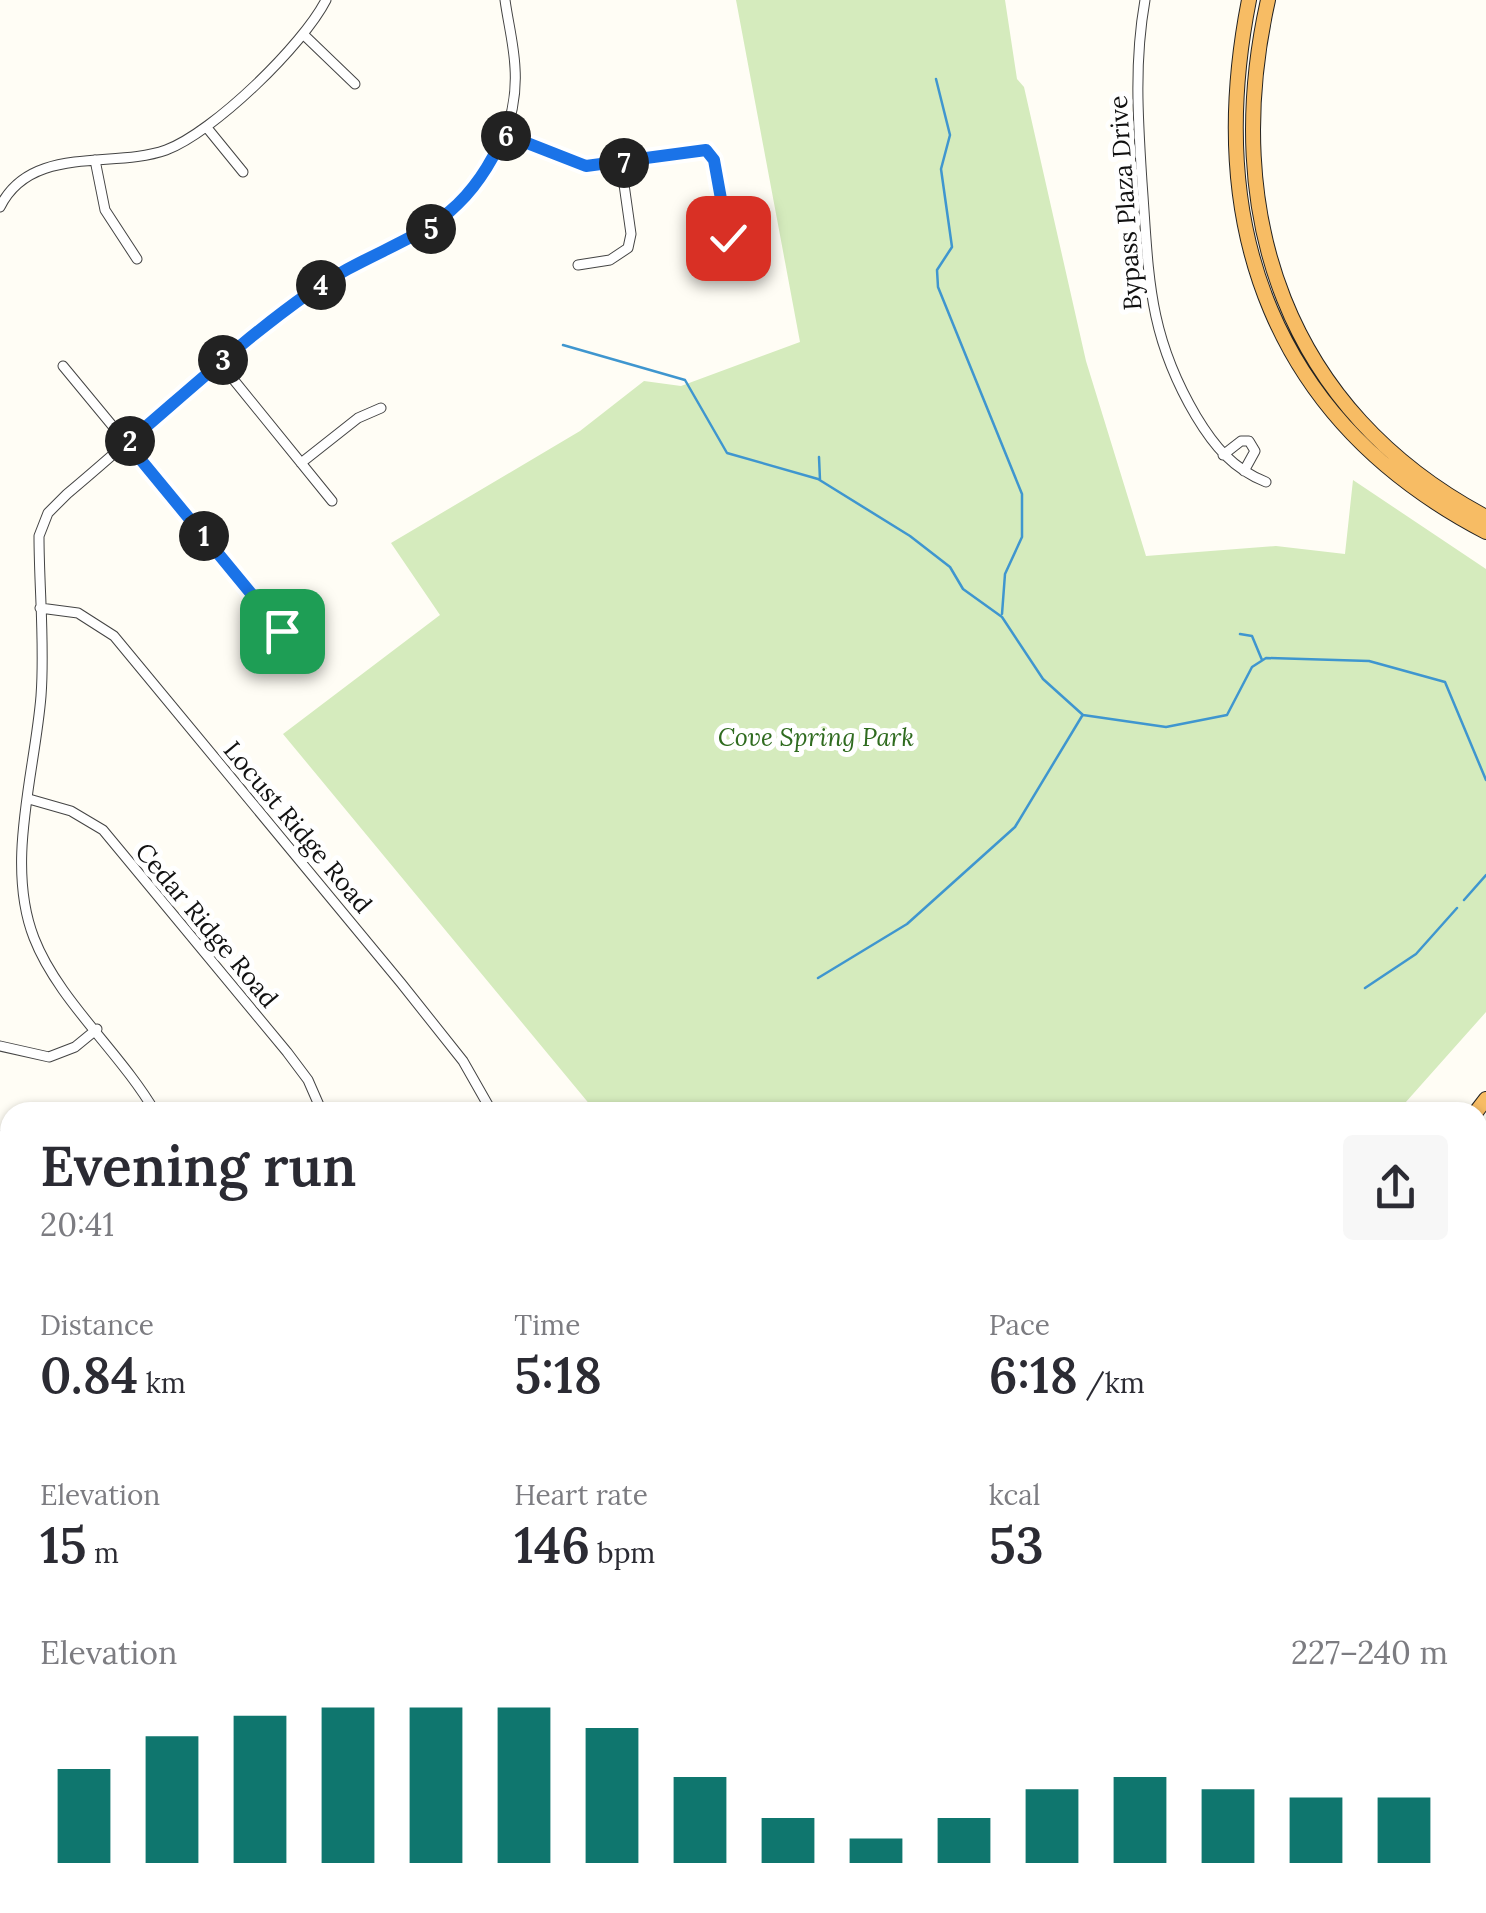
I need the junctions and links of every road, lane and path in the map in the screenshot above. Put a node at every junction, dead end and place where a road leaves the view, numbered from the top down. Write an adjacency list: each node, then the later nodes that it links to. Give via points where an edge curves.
1 (326, 0): 6 (street)
2 (504, 0): 9 (street, via 516,70)
3 (1145, 0): 21 (street, Bypass Plaza Drive, via 1136,78 1154,320 1178,384)
4 (1249, 0): 27 (highway, via 1234,143 1249,249 1273,314 1305,374 1356,438 1419,492)
5 (1268, 0): 26 (highway, via 1254,78 1252,149 1261,221 1281,294 1326,382 1356,419 1409,468)
6 (303, 34): 7 (street); 8 (street)
7 (356, 84)
8 (208, 129): 10 (street, via 161,152); 12 (street)
9 (504, 134): 11 (street, via 580,166); 17 (street, via 480,183 450,215 324,282)
10 (95, 160): 13 (street, via 44,168); 14 (street, via 105,210)
11 (621, 163): 15 (street, via 628,248 610,260); 16 (street, via 693,150 711,154 728,238)
12 (243, 172)
13 (2, 200)
14 (137, 258)
15 (578, 266)
16 (723, 269)
17 (220, 363): 20 (street); 22 (street)
18 (63, 366): 20 (street)
19 (381, 408): 22 (street)
20 (127, 443): 28 (street, via 48,513 38,536); 29 (street)
21 (1223, 455): 23 (street, Bypass Plaza Drive); 23 (street, via 1249,441 1255,452)
22 (301, 463): 25 (street)
23 (1244, 471): 24 (street, Bypass Plaza Drive)
24 (1266, 482)
25 (332, 501)
26 (1486, 517)
27 (1486, 532)
28 (40, 608): 30 (street, via 41,692); 35 (street, Locust Ridge Road, via 78,613 114,636 401,983)
29 (308, 654)
30 (29, 799): 31 (street, via 25,907 49,968); 34 (street, Cedar Ridge Road, via 71,811 103,830 287,1052)
31 (96, 1029): 32 (street, via 76,1047 49,1057); 33 (street)
32 (0, 1046)
33 (149, 1102)
34 (316, 1102)
35 (486, 1102)

